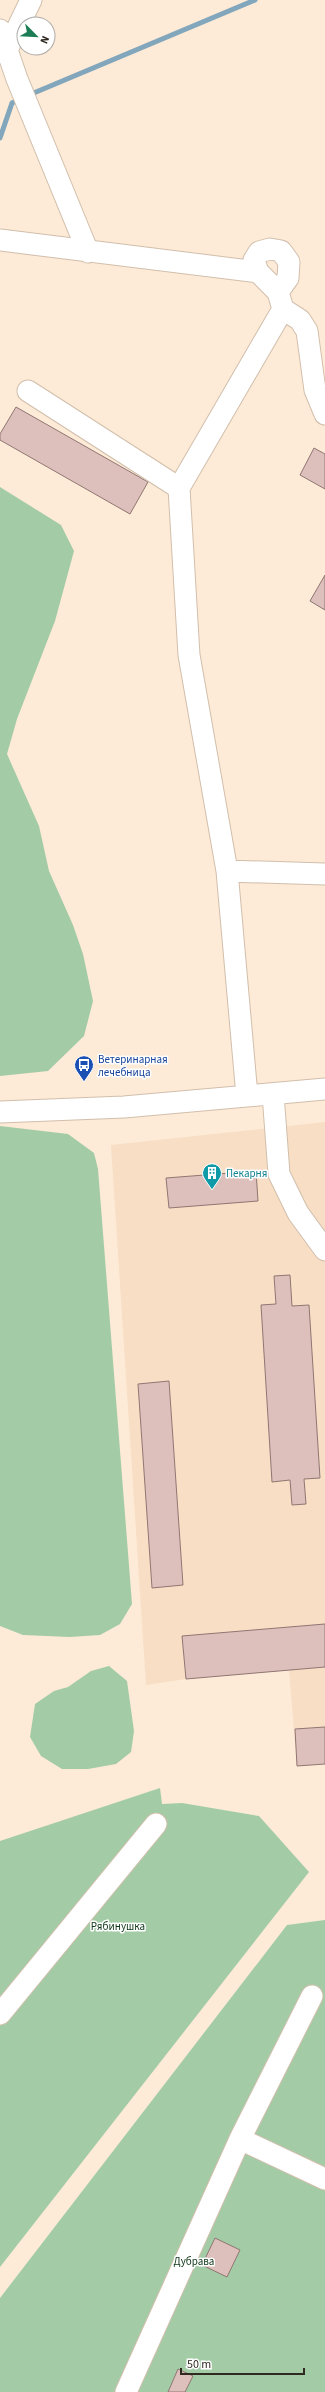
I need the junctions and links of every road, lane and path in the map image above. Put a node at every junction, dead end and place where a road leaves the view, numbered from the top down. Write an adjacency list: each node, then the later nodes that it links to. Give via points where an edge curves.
1 (31, 0): 3 (street)
2 (0, 30): 3 (street)
3 (7, 50): 5 (street)
4 (0, 240): 5 (street)
5 (88, 252): 6 (street)
6 (258, 272): 7 (street); 7 (street, via 254,260 259,252 270,249 281,251 289,262 288,278)
7 (280, 300): 9 (street, via 307,331 315,390); 10 (street)
8 (28, 391): 10 (street)
9 (325, 414)
10 (179, 488): 11 (street, via 189,655)
11 (227, 870): 12 (street); 15 (street)
12 (325, 874)
13 (325, 1089): 14 (street)
14 (273, 1094): 15 (street); 17 (street, via 279,1174 298,1213)
15 (247, 1096): 16 (street, via 124,1107)
16 (0, 1112)
17 (325, 1250)
18 (156, 1824): 20 (street)
19 (312, 1996): 21 (street)
20 (0, 2014)
21 (240, 2139): 22 (street); 23 (street)
22 (325, 2179)
23 (126, 2392)

